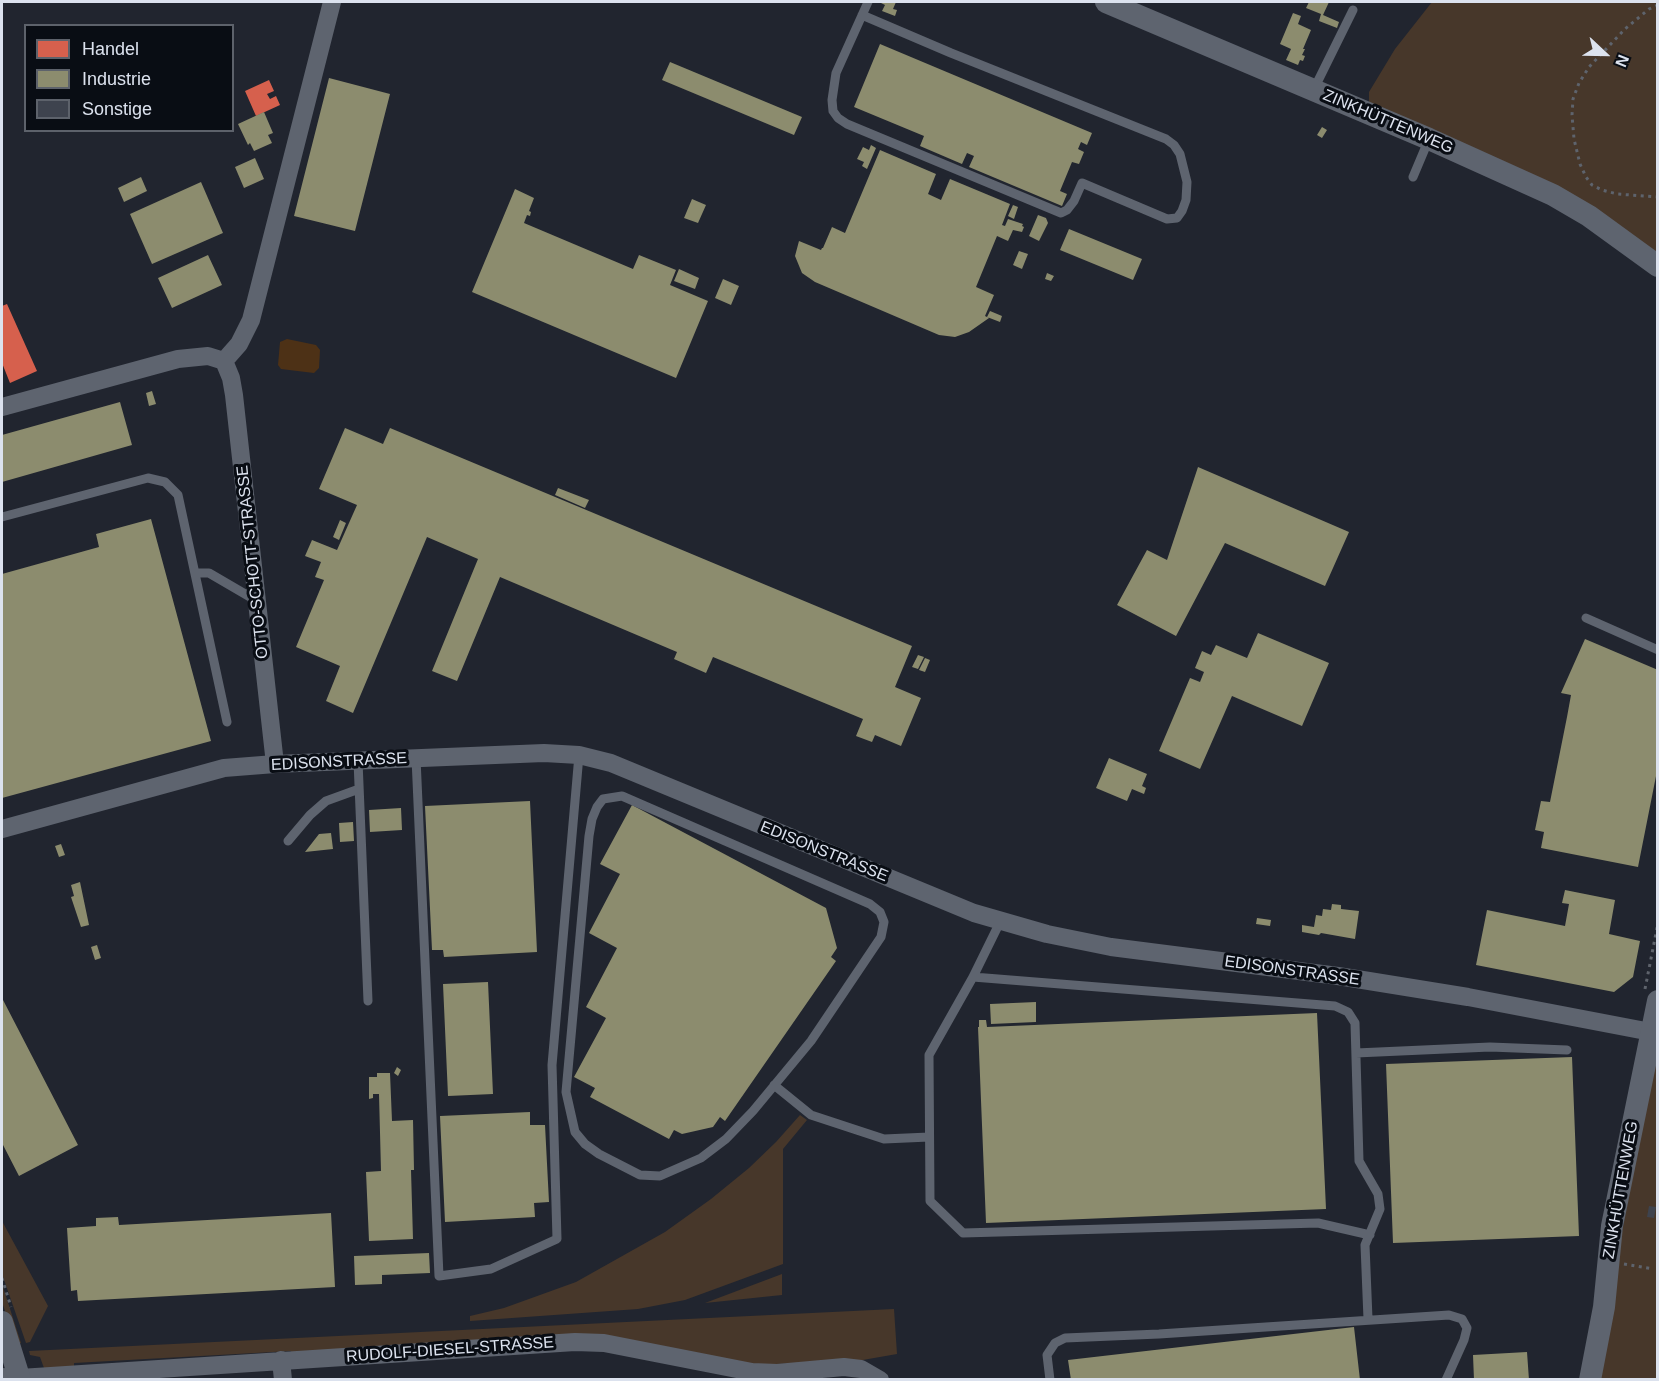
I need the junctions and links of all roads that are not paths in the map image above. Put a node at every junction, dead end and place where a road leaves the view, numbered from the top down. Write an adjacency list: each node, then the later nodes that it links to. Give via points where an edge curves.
1 (332, 2): 10 (street, via 250,320 239,344)
2 (868, 2): 5 (lane)
3 (1106, 2): 6 (street, ZINKHÜTTENWEG)
4 (1353, 10): 6 (lane)
5 (862, 15): 5 (lane, via 832,90 833,111 847,124 1061,213 1074,201 1082,183 1167,219 1177,218 1182,211 1187,183 1180,154 1166,139)
6 (1313, 91): 7 (street, ZINKHÜTTENWEG)
7 (1429, 139): 8 (lane); 9 (street, ZINKHÜTTENWEG, via 1554,195)
8 (1413, 177)
9 (1658, 266)
10 (224, 361): 11 (street, via 208,356 178,359); 14 (street, OTTO-SCHOTT-STRASSE, via 234,395)
11 (2, 407)
12 (2, 517): 13 (lane, via 148,478 165,482 178,495)
13 (195, 573): 14 (lane, via 208,573); 17 (lane)
14 (257, 601): 21 (street, OTTO-SCHOTT-STRASSE)
15 (1586, 618): 16 (lane)
16 (1658, 650)
17 (227, 722)
18 (579, 755): 19 (street, EDISONSTRASSE); 19 (lane, via 552,1065 557,1239 491,1269 439,1276); 25 (street, EDISONSTRASSE, via 611,763)
19 (416, 758): 20 (street, EDISONSTRASSE)
20 (358, 761): 21 (street, EDISONSTRASSE); 22 (lane)
21 (275, 764): 23 (street, EDISONSTRASSE, via 224,768)
22 (359, 789): 24 (lane, via 326,801); 27 (lane)
23 (2, 829)
24 (288, 841)
25 (1000, 922): 26 (lane); 29 (street, EDISONSTRASSE, via 1111,947 1338,976)
26 (973, 977): 31 (lane, via 1335,1006 1348,1012 1354,1023); 33 (lane, via 929,1055)
27 (369, 1001)
28 (1658, 1001): 29 (street, ZINKHÜTTENWEG)
29 (1651, 1032): 43 (street, ZINKHÜTTENWEG, via 1614,1215 1604,1307)
30 (1567, 1050): 31 (lane, via 1490,1047)
31 (1356, 1053): 34 (lane, via 1359,1161 1378,1194 1380,1209)
32 (774, 1085): 32 (lane, via 811,1041 881,937 884,922 880,912 870,904 633,800 622,796 603,800 588,836 567,1080 575,1132 609,1160 640,1175 660,1176 701,1158 726,1139); 33 (lane, via 811,1115 884,1139)
33 (930, 1137): 34 (lane, via 930,1201 963,1233 1318,1223)
34 (1370, 1235): 35 (lane, via 1365,1245)
35 (1368, 1319): 41 (lane, via 1065,1338 1055,1343 1047,1355); 42 (lane, via 1449,1315 1462,1319 1467,1328 1464,1340)
36 (2, 1322): 38 (street)
37 (281, 1360): 38 (street, RUDOLF-DIESEL-STRASSE); 39 (street, RUDOLF-DIESEL-STRASSE, via 575,1342 604,1343 752,1372 844,1367 861,1369); 40 (street)
38 (14, 1378)
39 (878, 1378)
40 (283, 1380)
41 (1050, 1380)
42 (1446, 1380)
43 (1590, 1380)

